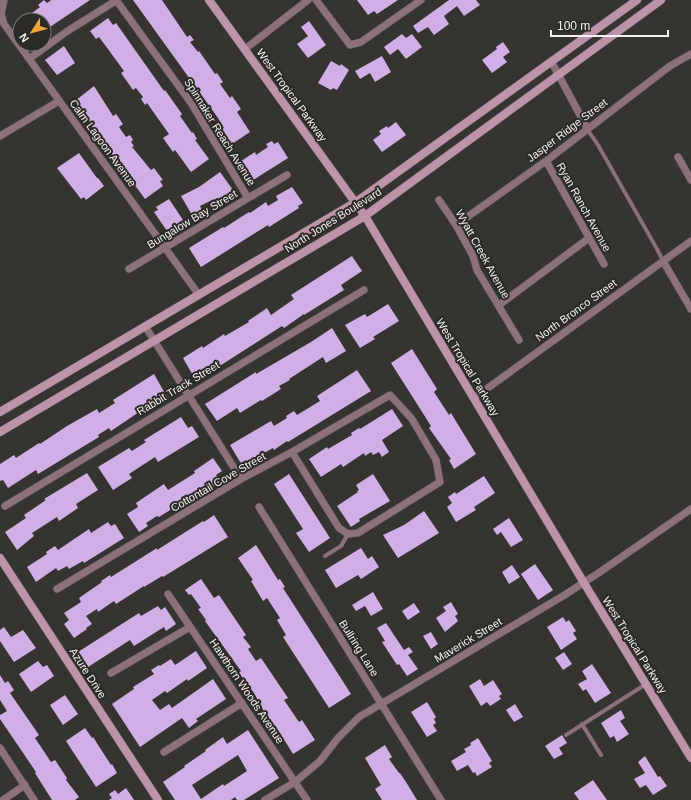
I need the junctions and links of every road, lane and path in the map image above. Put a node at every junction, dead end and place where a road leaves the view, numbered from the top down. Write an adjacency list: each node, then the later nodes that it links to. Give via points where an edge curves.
1 (4, 0): 11 (street, Calm Lagoon Avenue, via 1,14 4,24)
2 (117, 0): 11 (street); 21 (street, Spinnaker Reach Avenue, via 191,102)
3 (209, 0): 9 (main road, West Tropical Parkway)
4 (308, 0): 9 (street)
5 (316, 0): 6 (street, via 350,44 361,42)
6 (421, 0)
7 (636, 0): 12 (main road, North Jones Boulevard)
8 (661, 0): 13 (main road, North Jones Boulevard)
9 (245, 49): 23 (main road, West Tropical Parkway)
10 (691, 54): 15 (street, Jasper Ridge Street, via 670,66)
11 (29, 59): 14 (street, Calm Lagoon Avenue)
12 (551, 61): 13 (street); 23 (main road, North Jones Boulevard)
13 (558, 74): 15 (street); 24 (main road, North Jones Boulevard)
14 (59, 101): 16 (street); 28 (street, Calm Lagoon Avenue)
15 (587, 128): 18 (street, Jasper Ridge Street); 29 (lane)
16 (0, 136)
17 (678, 157): 20 (street)
18 (546, 161): 25 (street, Jasper Ridge Street); 26 (street, Ryan Ranch Avenue)
19 (287, 175): 21 (street, Bungalow Bay Street)
20 (691, 180)
21 (248, 198): 28 (street, Bungalow Bay Street)
22 (439, 200): 25 (street, Wyatt Creek Avenue)
23 (356, 202): 24 (main road, West Tropical Parkway); 33 (main road, North Jones Boulevard)
24 (365, 216): 37 (main road, North Jones Boulevard); 40 (main road, West Tropical Parkway)
25 (456, 225): 34 (street, Wyatt Creek Avenue, via 473,256 477,270)
26 (589, 238): 30 (street, Ryan Ranch Avenue); 34 (street)
27 (691, 241): 29 (street, North Bronco Street)
28 (166, 248): 31 (street, Bungalow Bay Street); 33 (street, Calm Lagoon Avenue)
29 (663, 261): 35 (street); 40 (street, North Bronco Street)
30 (604, 264)
31 (129, 269)
32 (364, 290): 39 (street, Rabbit Track Street)
33 (199, 295): 36 (main road, North Jones Boulevard)
34 (499, 305): 38 (street, Wyatt Creek Avenue)
35 (691, 309)
36 (146, 326): 37 (street); 41 (main road, North Jones Boulevard)
37 (154, 340): 39 (street); 42 (main road, North Jones Boulevard)
38 (519, 340)
39 (188, 395): 44 (street); 45 (street, Rabbit Track Street)
40 (474, 398): 51 (main road, West Tropical Parkway)
41 (0, 412)
42 (0, 432)
43 (292, 452): 44 (street, Cottontail Cove Street); 48 (street, via 339,528); 48 (street, Cottontail Cove Street, via 390,395 412,419 436,460 440,482 358,533)
44 (241, 479): 52 (street, Cottontail Cove Street)
45 (5, 506)
46 (258, 507): 58 (street, Bullring Lane)
47 (691, 509): 51 (street, Maverick Street)
48 (348, 534): 49 (lane, via 341,546)
49 (325, 556)
50 (0, 558): 69 (main road, Azure Drive)
51 (584, 583): 56 (main road, West Tropical Parkway); 58 (street, Maverick Street)
52 (57, 589)
53 (168, 594): 54 (street, Hawthorn Woods Avenue)
54 (190, 627): 55 (street); 57 (street, Hawthorn Woods Avenue)
55 (111, 673)
56 (646, 684): 59 (lane); 64 (main road, West Tropical Parkway)
57 (242, 703): 62 (street); 65 (street, Hawthorn Woods Avenue)
58 (381, 704): 65 (street, Maverick Street, via 359,717 320,761); 72 (street, Bullring Lane)
59 (582, 724): 60 (lane); 63 (lane)
60 (566, 735)
61 (0, 748): 66 (street)
62 (164, 752)
63 (601, 755)
64 (691, 758)
65 (295, 782): 70 (street, Maverick Street); 71 (street, Hawthorn Woods Avenue)
66 (25, 785): 67 (street); 68 (street)
67 (3, 800)
68 (34, 800)
69 (158, 800)
70 (265, 800)
71 (307, 800)
72 (441, 800)

